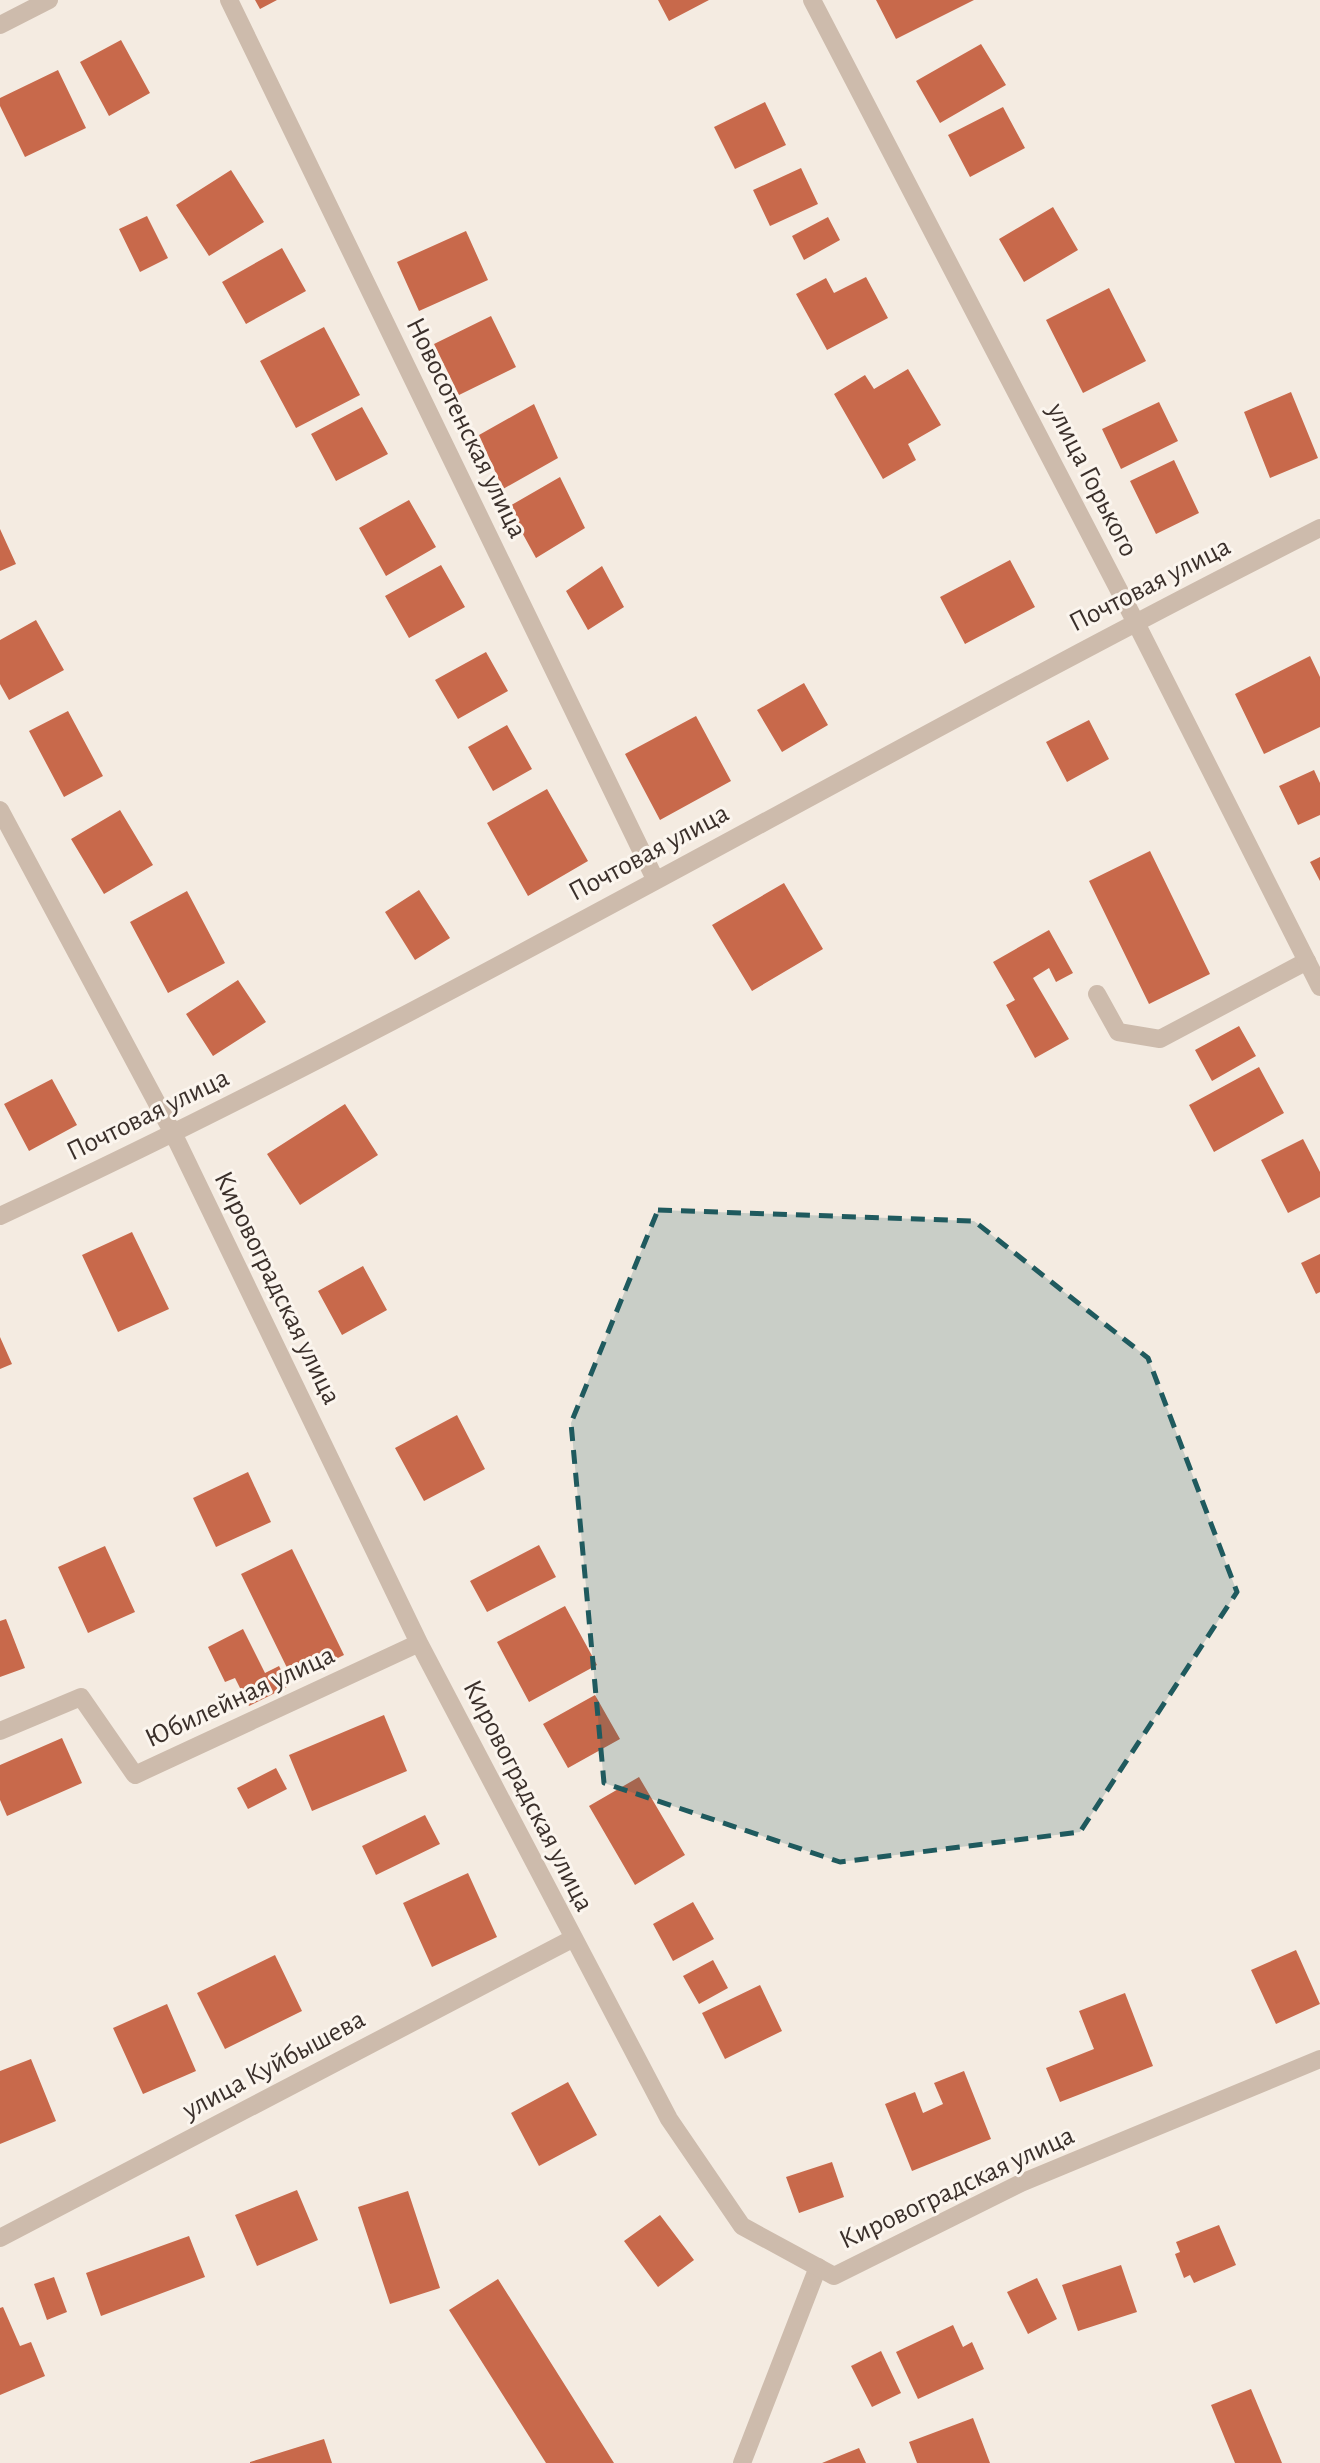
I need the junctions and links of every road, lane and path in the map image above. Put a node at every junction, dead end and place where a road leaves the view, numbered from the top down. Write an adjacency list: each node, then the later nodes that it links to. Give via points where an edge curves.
1 (49, 0): 4 (street)
2 (229, 0): 8 (street, Новосотенская улица)
3 (812, 0): 6 (street, улица Горького)
4 (0, 25)
5 (1320, 528): 6 (street, Почтовая улица)
6 (1135, 621): 8 (street, Почтовая улица); 9 (street, улица Горького)
7 (0, 810): 12 (street, Кировоградская улица)
8 (655, 879): 12 (street, Почтовая улица)
9 (1307, 961): 10 (street, улица Горького); 11 (street, via 1160,1039 1118,1032)
10 (1320, 988)
11 (1097, 994)
12 (174, 1135): 13 (street, Почтовая улица); 14 (street, Кировоградская улица)
13 (0, 1216)
14 (419, 1643): 15 (street, Юбилейная улица, via 135,1775 81,1697); 16 (street, Кировоградская улица)
15 (0, 1731)
16 (572, 1939): 18 (street, улица Куйбышева); 19 (street, Кировоградская улица, via 669,2119 742,2226)
17 (1320, 2059): 19 (street, Кировоградская улица, via 1021,2183 834,2276)
18 (0, 2238)
19 (818, 2267): 20 (street)
20 (742, 2463)

